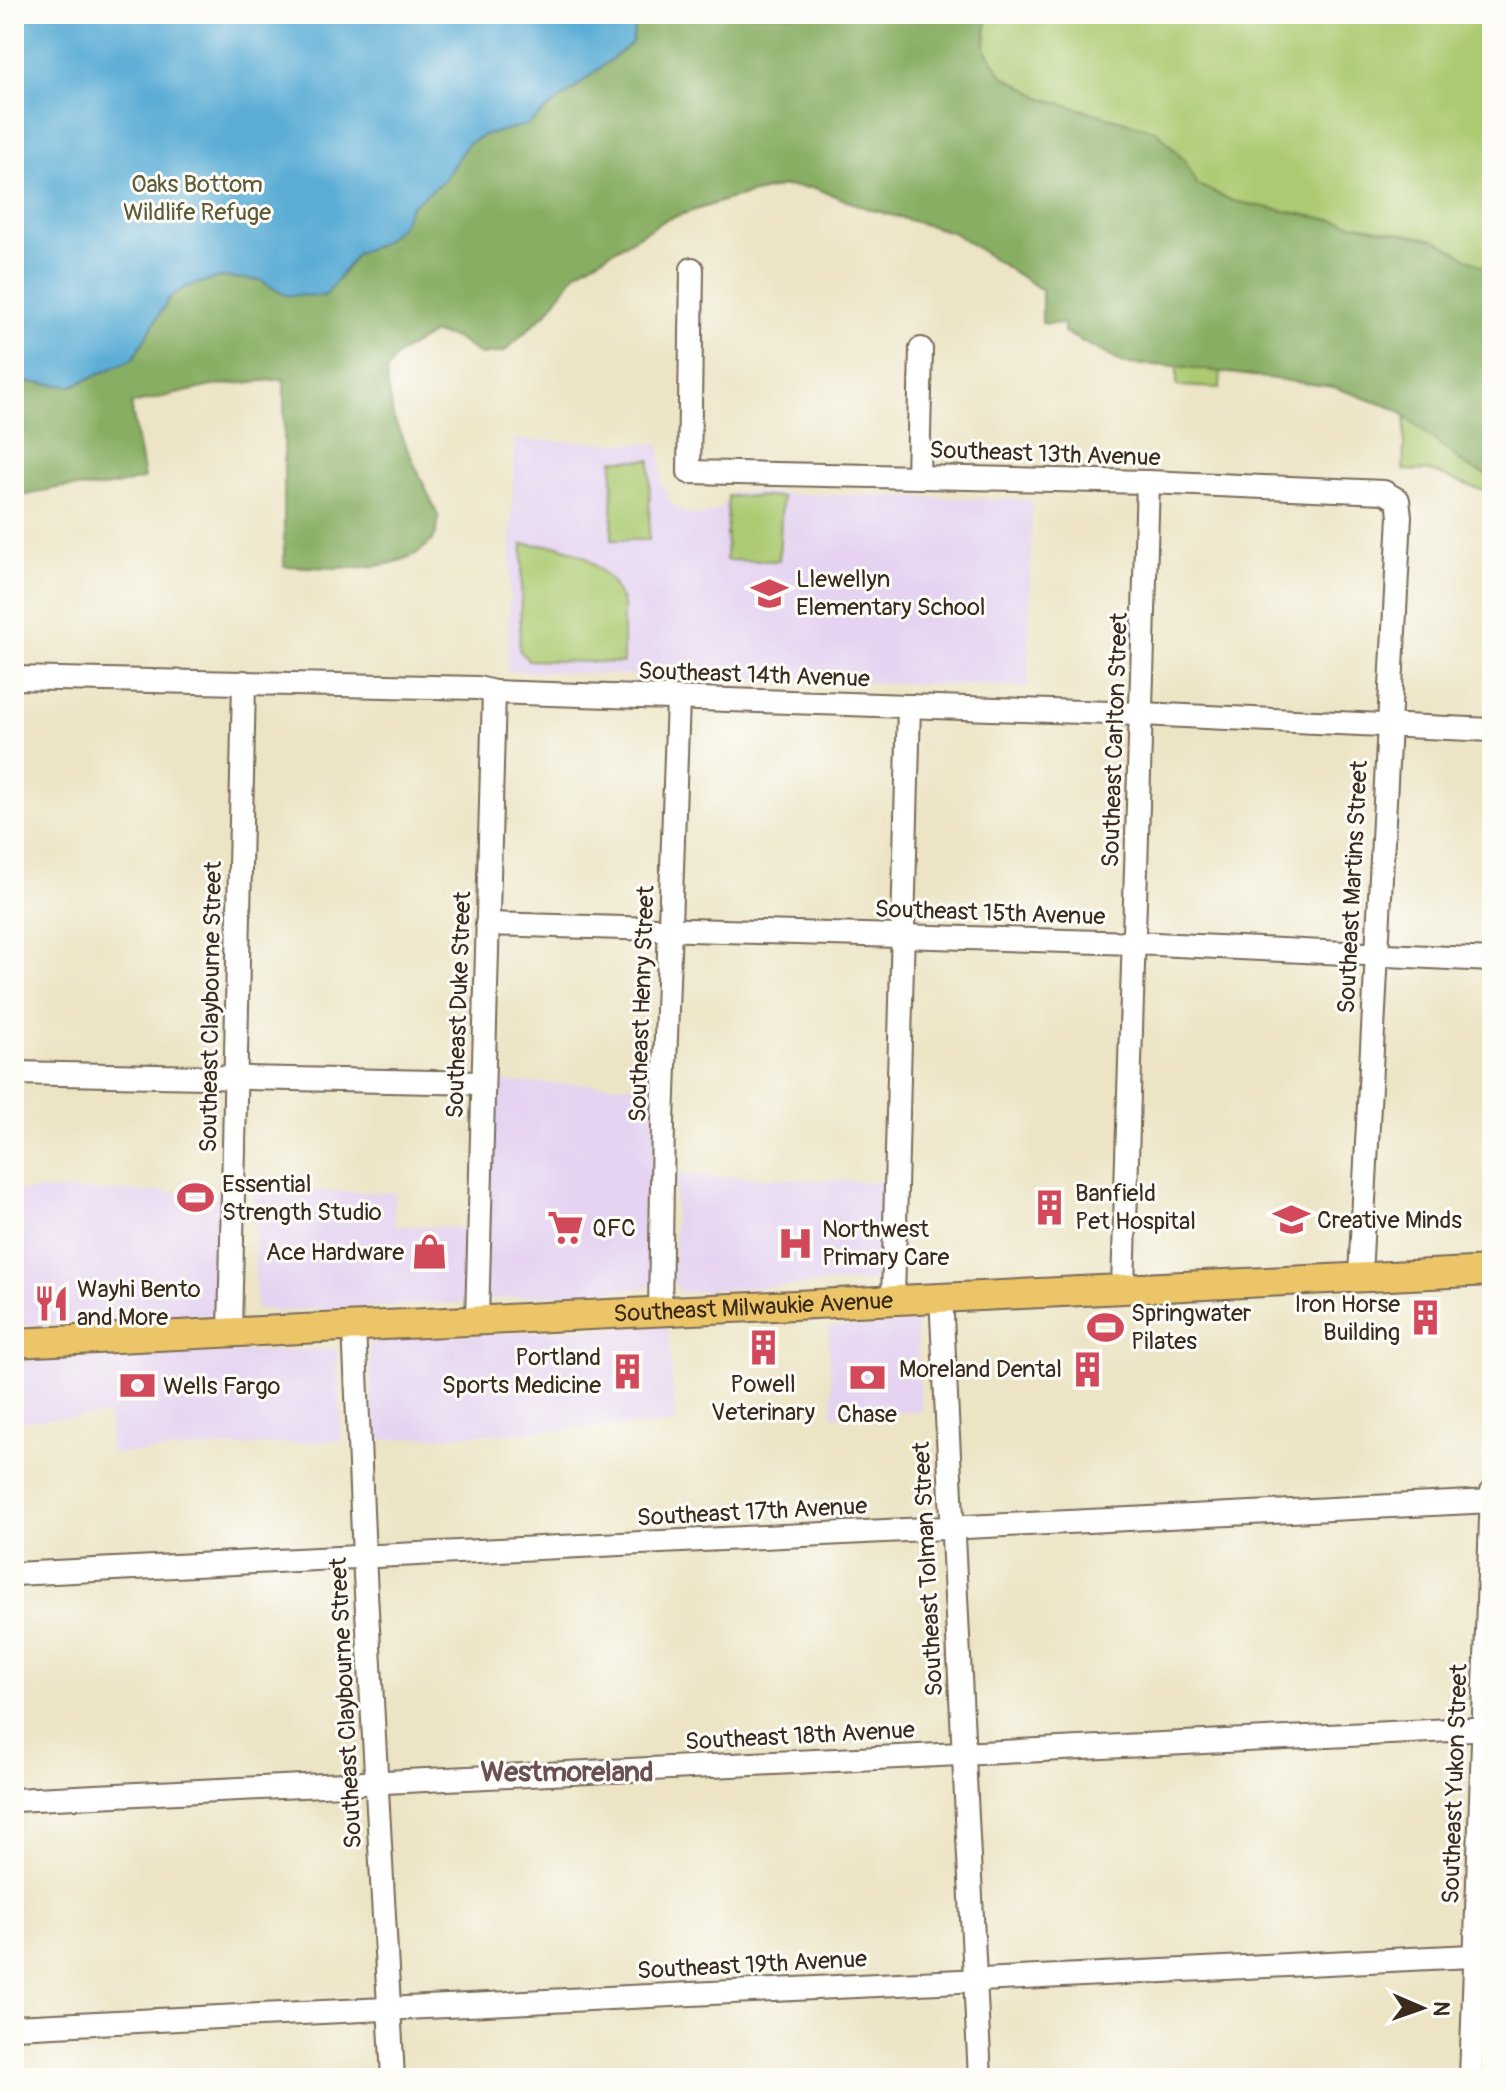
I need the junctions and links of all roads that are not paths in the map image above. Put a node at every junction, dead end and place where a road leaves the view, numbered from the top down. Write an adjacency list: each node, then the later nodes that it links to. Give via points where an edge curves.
1 (692, 269): 3 (street, Southeast 13th Avenue, via 689,472)
2 (921, 349): 3 (street)
3 (918, 476): 4 (street, Southeast 13th Avenue)
4 (1148, 482): 5 (street, Southeast 13th Avenue, via 1384,492); 11 (street, Southeast Carlton Street)
5 (1398, 500): 12 (street, Southeast Martins Street)
6 (14, 678): 7 (street, Southeast 14th Avenue)
7 (244, 682): 8 (street, Southeast 14th Avenue); 21 (street, Southeast Claybourne Street)
8 (494, 692): 9 (street, Southeast 14th Avenue); 14 (street, Southeast Duke Street)
9 (678, 699): 10 (street, Southeast 14th Avenue); 15 (street, Southeast Henry Street)
10 (909, 706): 11 (street, Southeast 14th Avenue); 16 (street)
11 (1141, 714): 12 (street, Southeast 14th Avenue); 17 (street, Southeast Carlton Street)
12 (1388, 725): 13 (street, Southeast 14th Avenue); 18 (street, Southeast Martins Street)
13 (1492, 730)
14 (487, 924): 15 (street, Southeast 15th Avenue); 22 (street, Southeast Duke Street)
15 (671, 930): 16 (street, Southeast 15th Avenue); 28 (street, Southeast Henry Street)
16 (904, 936): 17 (street, Southeast 15th Avenue); 27 (street)
17 (1135, 943): 18 (street, Southeast 15th Avenue); 25 (street, Southeast Carlton Street)
18 (1375, 953): 19 (street, Southeast 15th Avenue); 24 (street, Southeast Martins Street)
19 (1492, 960)
20 (14, 1073): 21 (street)
21 (236, 1077): 22 (street); 31 (street, Southeast Claybourne Street)
22 (482, 1083): 29 (street, Southeast Duke Street)
23 (1492, 1271): 24 (main road, Southeast Milwaukie Avenue)
24 (1360, 1276): 25 (main road, Southeast Milwaukie Avenue)
25 (1123, 1287): 26 (main road, Southeast Milwaukie Avenue)
26 (941, 1296): 27 (main road, Southeast Milwaukie Avenue); 35 (street, Southeast Tolman Street)
27 (893, 1299): 28 (main road, Southeast Milwaukie Avenue)
28 (660, 1310): 29 (main road, Southeast Milwaukie Avenue)
29 (477, 1320): 30 (main road, Southeast Milwaukie Avenue)
30 (354, 1326): 31 (main road, Southeast Milwaukie Avenue); 36 (street, Southeast Claybourne Street)
31 (230, 1332): 32 (main road, Southeast Milwaukie Avenue)
32 (14, 1343)
33 (1492, 1491): 34 (street, Southeast Yukon Street)
34 (1492, 1501): 35 (street, Southeast 17th Avenue); 38 (street, Southeast Yukon Street)
35 (952, 1528): 36 (street, Southeast 17th Avenue); 39 (street, Southeast Tolman Street)
36 (364, 1557): 37 (street, Southeast 17th Avenue); 40 (street, Southeast Claybourne Street)
37 (14, 1574)
38 (1488, 1728): 39 (street, Southeast 18th Avenue); 42 (street, Southeast Yukon Street)
39 (963, 1754): 40 (street, Southeast 18th Avenue); 43 (street, Southeast Tolman Street)
40 (377, 1784): 41 (street, Southeast 18th Avenue); 44 (street, Southeast Claybourne Street)
41 (14, 1800)
42 (1484, 1956): 43 (street, Southeast 19th Avenue); 48 (street, Southeast Yukon Street)
43 (975, 1980): 44 (street, Southeast 19th Avenue); 47 (street, Southeast Tolman Street)
44 (390, 2009): 45 (street, Southeast 19th Avenue); 46 (street, Southeast Claybourne Street)
45 (14, 2027)
46 (393, 2078)
47 (980, 2078)
48 (1471, 2078)

